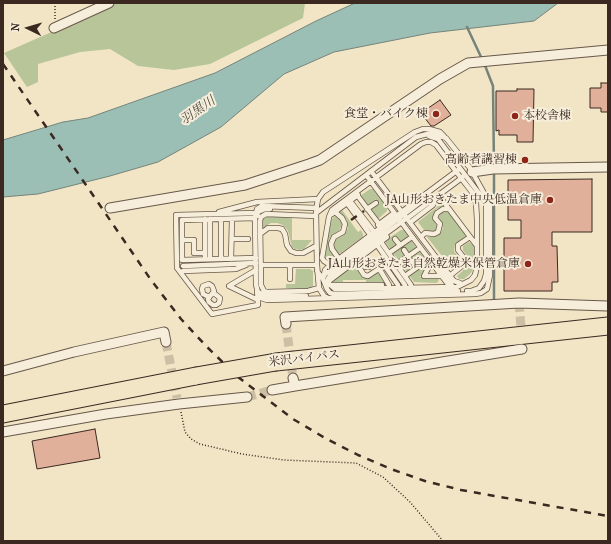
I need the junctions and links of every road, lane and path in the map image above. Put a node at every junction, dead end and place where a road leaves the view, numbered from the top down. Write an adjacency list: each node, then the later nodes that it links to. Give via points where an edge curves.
1 (55, 3): 3 (path)
2 (109, 3): 3 (street)
3 (54, 28)
4 (608, 50): 15 (street, via 468,63 320,160 245,185)
5 (446, 138): 8 (lane, via 431,133 416,138); 9 (lane); 11 (lane, via 435,130 423,129 415,132 330,186)
6 (608, 167): 9 (street, via 495,168)
7 (457, 172): 8 (lane, via 434,147 426,144); 8 (lane, via 438,139 430,136 418,140); 9 (lane); 9 (lane); 21 (lane)
8 (373, 177): 10 (lane); 19 (lane); 20 (lane, via 332,210); 21 (lane); 21 (lane)
9 (464, 178): 12 (lane); 21 (lane); 39 (lane, via 476,203); 75 (lane, via 486,204 486,274 484,281 475,290); 82 (lane, via 490,204 490,275 487,289 475,294)
10 (356, 195): 13 (lane); 17 (lane)
11 (318, 199): 19 (lane); 22 (lane, via 257,202)
12 (438, 199): 16 (lane); 21 (lane)
13 (349, 202): 18 (lane); 29 (lane)
14 (376, 203): 17 (lane)
15 (110, 208)
16 (449, 209): 28 (lane, via 437,213 436,218 440,224 438,232); 31 (lane)
17 (367, 210): 26 (lane)
18 (335, 212): 20 (lane); 51 (lane, via 345,224 343,232 334,237 331,244)
19 (316, 213): 23 (lane, via 265,209 258,212); 23 (lane, via 262,206 257,209); 27 (lane, via 266,214 261,217); 37 (lane)
20 (329, 217): 34 (lane)
21 (403, 217): 26 (lane); 28 (lane); 29 (lane); 29 (lane); 30 (lane); 69 (lane, via 454,281); 75 (lane)
22 (209, 218): 23 (lane); 24 (lane); 36 (lane, via 182,220); 42 (lane); 47 (lane); 61 (lane, via 176,216 177,268)
23 (255, 218): 25 (lane); 55 (lane)
24 (221, 219): 25 (lane); 48 (lane)
25 (232, 219): 32 (lane)
26 (379, 224): 29 (lane)
27 (260, 234): 37 (lane, via 268,228 282,229 287,245 296,253 303,253); 55 (lane)
28 (423, 234): 63 (lane)
29 (374, 237): 43 (lane); 45 (lane); 51 (lane); 66 (lane, via 325,274); 70 (lane, via 331,274); 73 (lane)
30 (412, 237): 38 (lane); 40 (lane)
31 (470, 237): 39 (lane); 63 (lane, via 458,245 458,250 467,262)
32 (232, 239): 33 (lane); 49 (lane)
33 (248, 239)
34 (325, 239): 37 (lane); 51 (lane, via 322,258 327,263)
35 (396, 239): 38 (lane)
36 (182, 240): 42 (lane, via 194,240 194,253); 50 (lane)
37 (316, 245): 58 (lane)
38 (400, 245): 43 (lane)
39 (477, 246): 68 (lane, via 477,266)
40 (420, 248): 44 (lane); 54 (lane)
41 (404, 250): 44 (lane)
42 (205, 253): 46 (lane)
43 (389, 253): 56 (lane)
44 (408, 256): 56 (lane)
45 (360, 257): 52 (lane); 72 (lane, via 365,266 369,267 378,260 382,262)
46 (205, 259): 47 (lane); 50 (lane)
47 (210, 259): 48 (lane)
48 (221, 259): 49 (lane)
49 (231, 259): 55 (lane)
50 (182, 260): 61 (lane)
51 (337, 260): 66 (lane, via 325,270)
52 (355, 261): 70 (lane); 71 (lane, via 364,275 368,276 380,270)
53 (412, 261): 59 (lane)
54 (430, 261): 59 (lane); 65 (lane); 65 (lane, via 424,276)
55 (257, 262): 57 (lane); 60 (lane); 61 (lane); 76 (lane, via 261,285 267,292 308,291)
56 (397, 264): 64 (lane)
57 (290, 265): 58 (lane); 67 (lane)
58 (316, 265): 62 (lane)
59 (416, 268): 64 (lane)
60 (256, 270): 77 (lane); 83 (lane, via 230,286)
61 (183, 271): 81 (lane)
62 (317, 271): 66 (lane); 76 (lane)
63 (452, 274): 69 (lane)
64 (405, 276): 74 (lane)
65 (442, 276): 75 (lane)
66 (324, 278): 75 (lane, via 327,289 334,294)
67 (290, 279)
68 (471, 280): 69 (lane); 75 (lane)
69 (460, 283): 75 (lane)
70 (328, 284): 71 (lane); 75 (lane, via 334,289)
71 (389, 285): 72 (lane)
72 (398, 285): 73 (lane)
73 (405, 285): 74 (lane)
74 (411, 285): 75 (lane)
75 (452, 287)
76 (319, 288): 80 (lane)
77 (258, 290): 80 (lane, via 266,296); 82 (lane, via 261,298 267,300); 83 (lane)
78 (203, 294): 79 (lane); 79 (lane, via 203,286 209,284 213,288); 81 (lane)
79 (211, 295): 84 (lane, via 215,294 220,298); 84 (lane, via 208,298 210,304)
80 (324, 296): 82 (lane)
81 (198, 297): 86 (lane, via 212,314)
82 (330, 298)
83 (258, 300): 86 (lane, via 258,304)
84 (217, 304): 86 (lane)
85 (608, 306): 87 (street, via 519,303 285,317)
86 (223, 312)
87 (286, 324)
88 (608, 326): 95 (highway, 米沢バイパス, bridge, via 276,362)
89 (166, 342): 91 (street, via 164,332)
90 (522, 349): 92 (street, via 294,382)
91 (3, 370)
92 (272, 390)
93 (247, 397): 94 (street)
94 (178, 401): 96 (street); 97 (path, via 185,432 200,444 284,460 356,463 383,477 410,502)
95 (3, 414)
96 (3, 432)
97 (443, 541)

